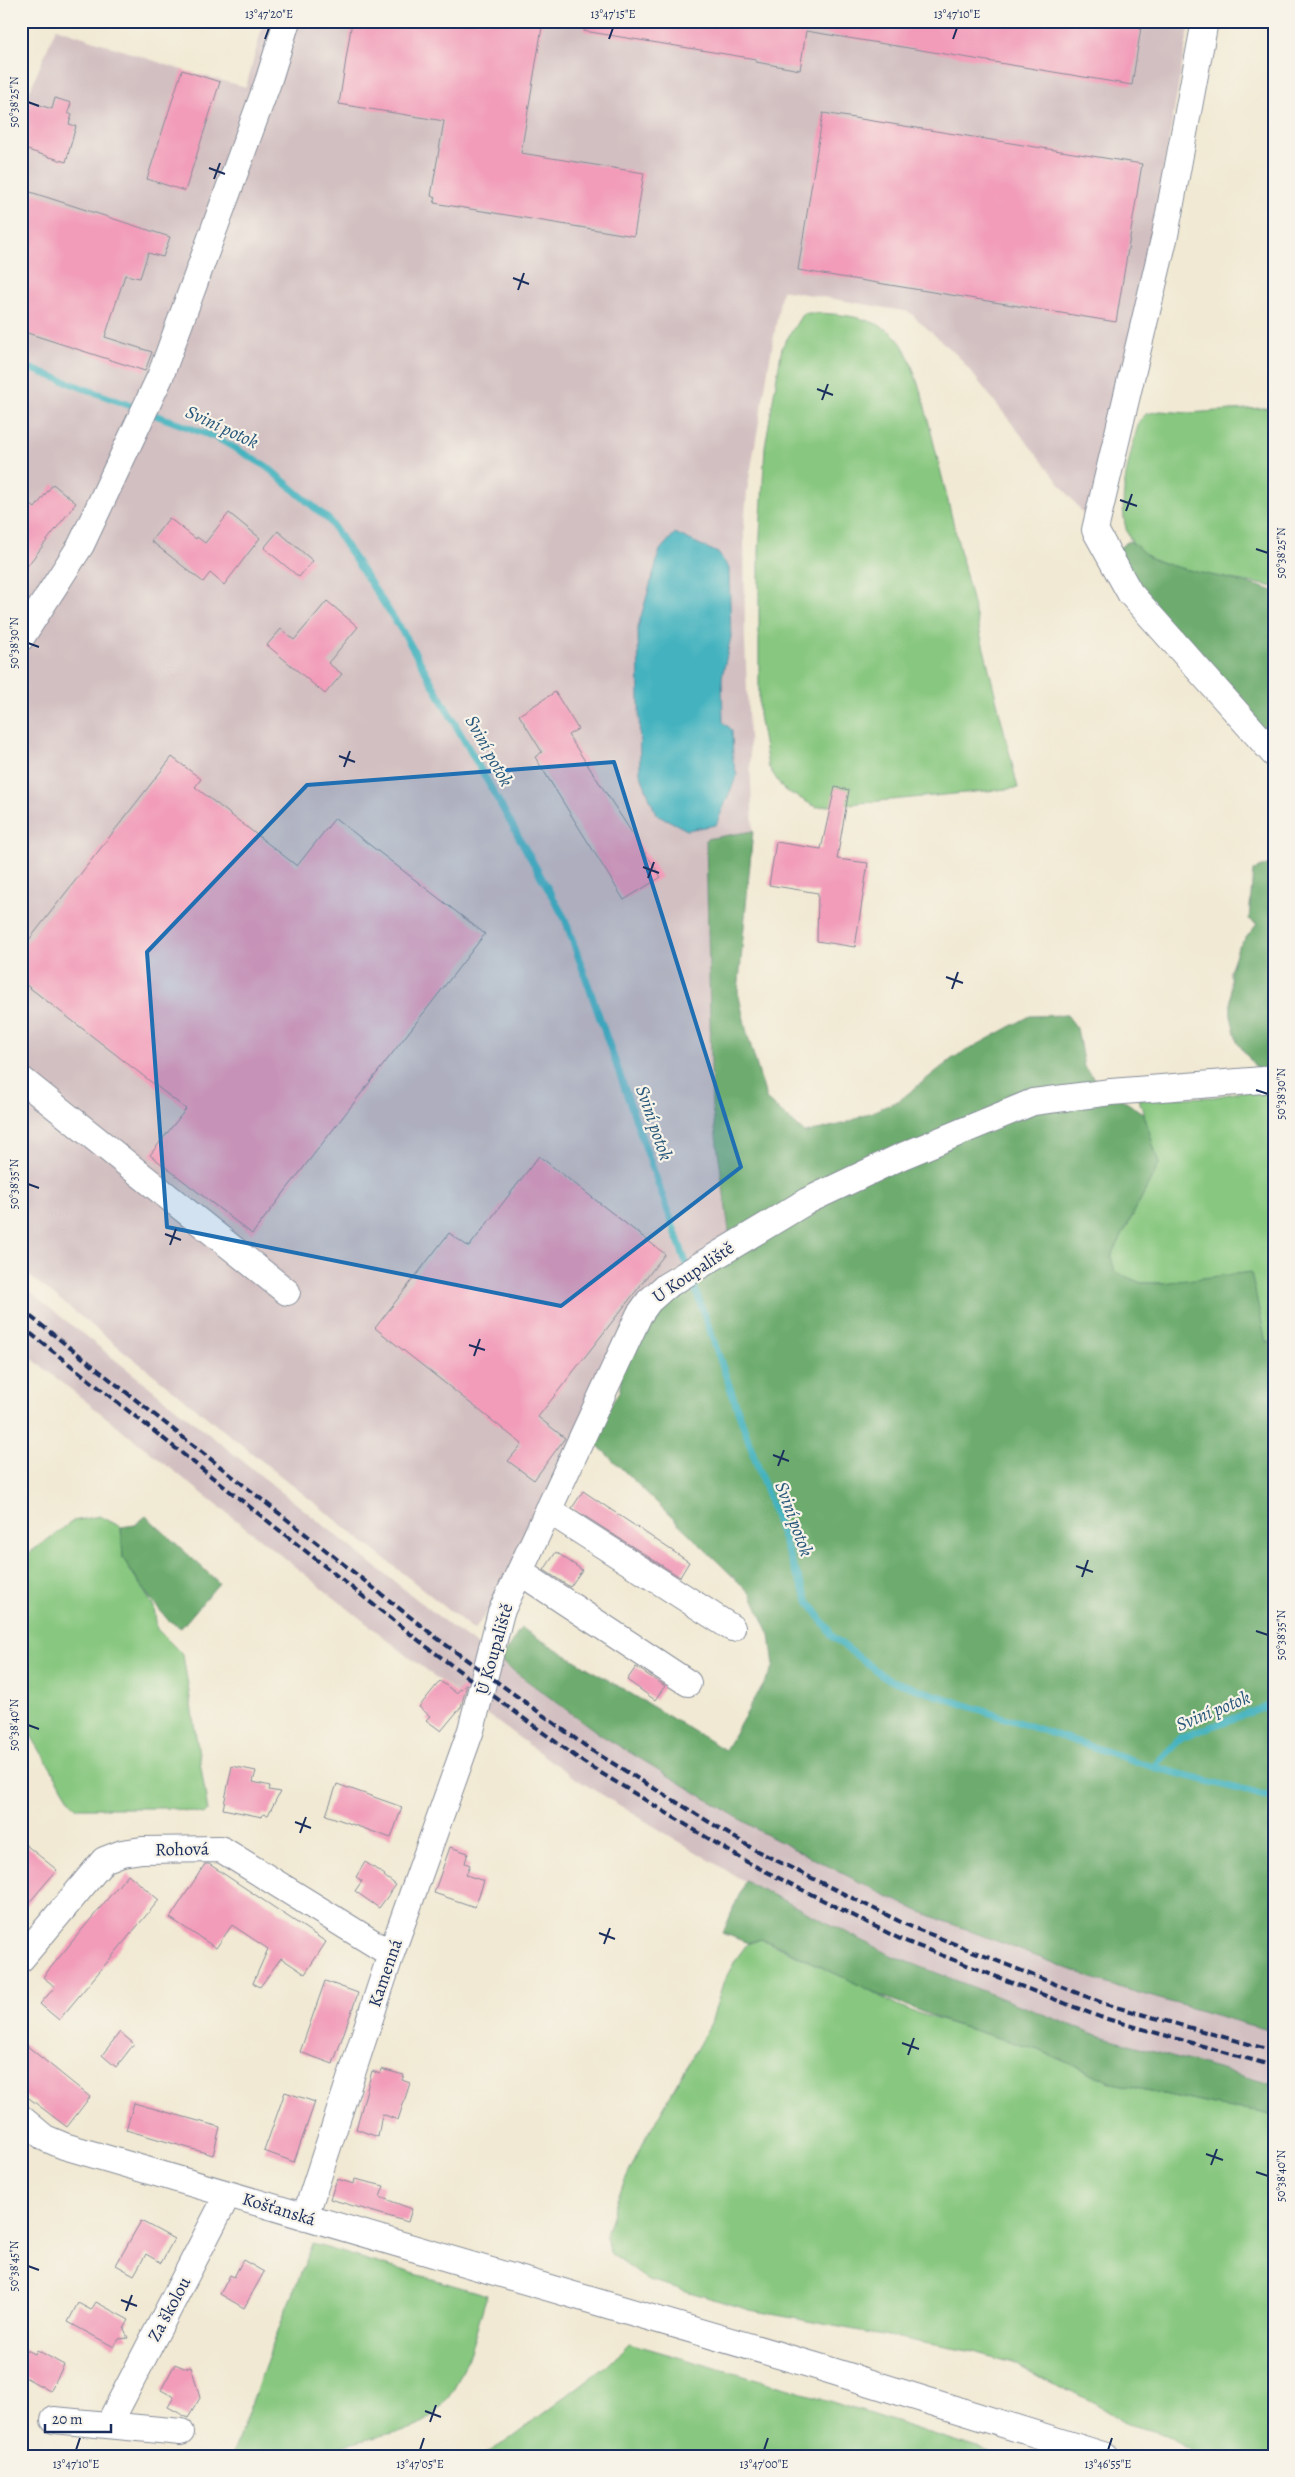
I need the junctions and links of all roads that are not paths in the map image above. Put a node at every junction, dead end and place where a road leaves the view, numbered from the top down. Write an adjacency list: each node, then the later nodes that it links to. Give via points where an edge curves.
1 (287, 21): 3 (street, via 268,82 160,377 81,545)
2 (1205, 21): 4 (street, via 1165,235 1095,530 1130,593)
3 (21, 638)
4 (1274, 754)
5 (1274, 1077): 8 (street, U Koupaliště, via 1033,1102 900,1157 807,1202 715,1255 666,1286 639,1315)
6 (21, 1079): 7 (street)
7 (287, 1292)
8 (548, 1510): 9 (street, U Koupaliště); 10 (street)
9 (520, 1572): 11 (street); 12 (street, U Koupaliště, via 501,1612)
10 (732, 1628)
11 (688, 1683)
12 (471, 1730): 13 (street, Kamenná)
13 (391, 1954): 14 (street, Rohová, via 220,1849 191,1849 142,1850 104,1860); 17 (street, Kamenná)
14 (21, 1959)
15 (21, 2118): 16 (street, Košťanská, via 53,2143)
16 (228, 2194): 17 (street, Košťanská); 19 (street, Za školou)
17 (305, 2217): 21 (street, Košťanská, via 825,2369)
18 (54, 2420): 19 (street)
19 (109, 2424): 20 (street)
20 (180, 2432)
21 (1106, 2456)

